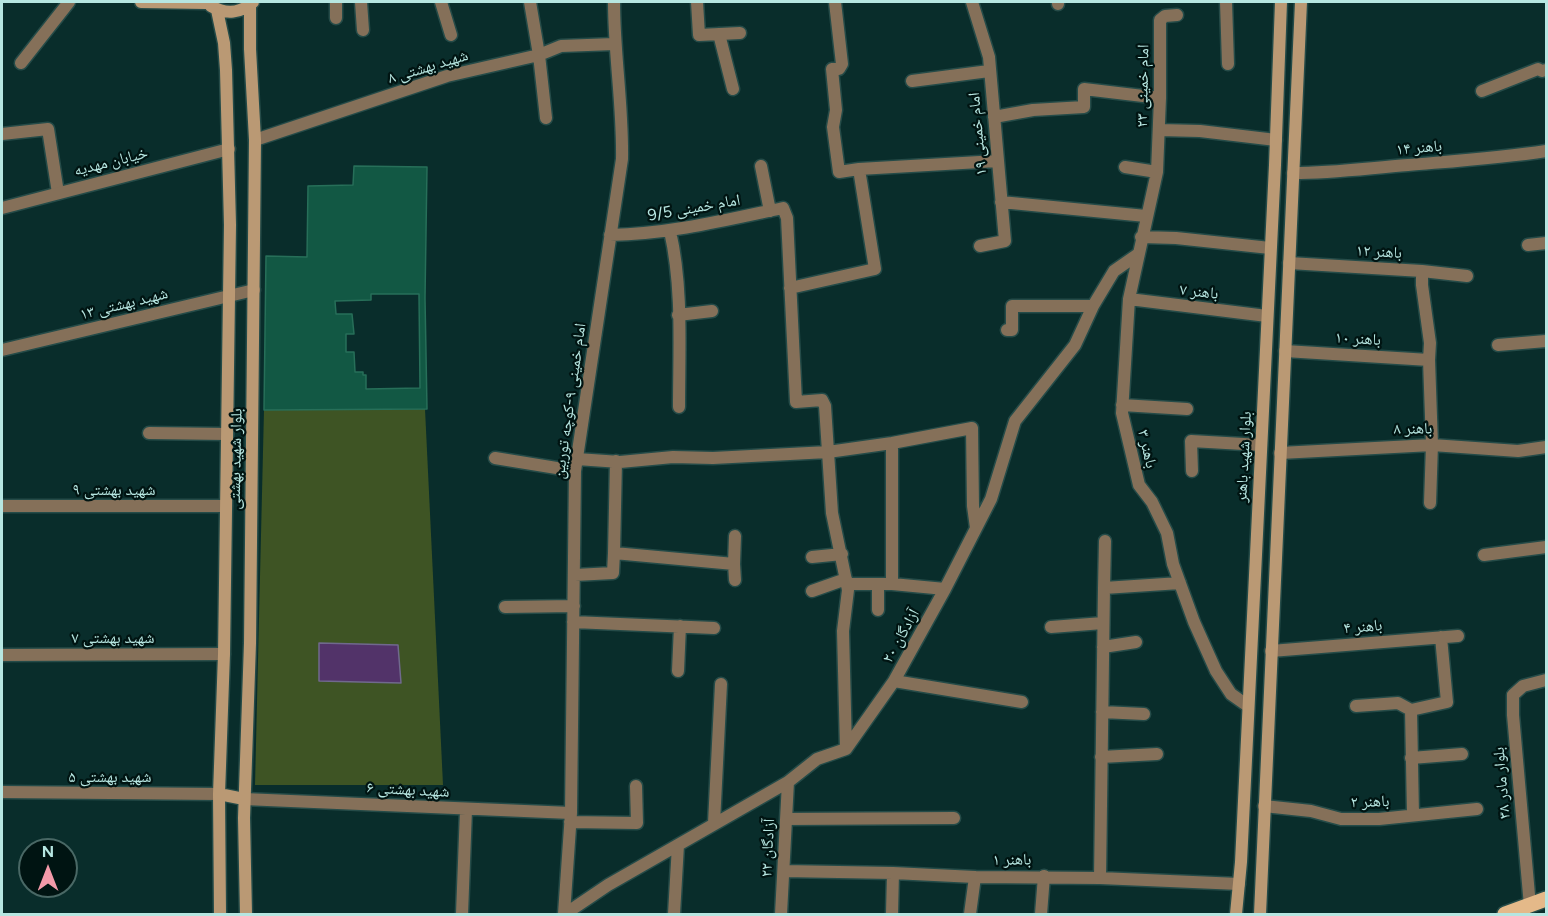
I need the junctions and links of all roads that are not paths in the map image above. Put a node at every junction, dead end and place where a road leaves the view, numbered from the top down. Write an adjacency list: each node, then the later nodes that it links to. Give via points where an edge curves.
1 (69, 2): 25 (street)
2 (141, 2): 3 (main road)
3 (206, 2): 16 (main road)
4 (336, 2): 18 (street)
5 (361, 2): 19 (street)
6 (441, 2): 22 (street)
7 (530, 2): 24 (street)
8 (614, 2): 23 (street, امام خمینی ۹-کوچه توربین)
9 (697, 2): 21 (street, via 699,36)
10 (836, 2): 45 (street, via 842,64 839,69 832,69 836,110 832,127 839,172)
11 (972, 2): 28 (street, امام خمینی ۱۹, via 989,57)
12 (1226, 2): 26 (street)
13 (1281, 2): 38 (main road, بلوار شهید باهنر)
14 (1301, 2): 47 (main road)
15 (252, 3): 16 (main road, via 238,11); 37 (main road, بلوار شهید بهشتی, via 250,49)
16 (217, 10): 39 (main road, بلوار شهید بهشتی, via 224,43)
17 (1177, 15): 32 (street, امام خمینی ۲۳, via 1160,20)
18 (336, 18)
19 (363, 30)
20 (740, 33): 21 (street)
21 (719, 34): 30 (street)
22 (451, 35)
23 (614, 44): 24 (street, شهید بهشتی ۸, via 561,46); 41 (street, امام خمینی ۹-کوچه توربین)
24 (539, 55): 34 (street); 37 (street, شهید بهشتی ۸, via 447,76)
25 (21, 63)
26 (1228, 64)
27 (1546, 70): 31 (street, via 1538,69)
28 (989, 71): 29 (street); 33 (street, امام خمینی ۱۹)
29 (912, 81)
30 (733, 89)
31 (1482, 91)
32 (1160, 98): 33 (street, via 1084,89 1083,107); 35 (street, امام خمینی ۲۳)
33 (994, 117): 42 (street, امام خمینی ۱۹)
34 (546, 118)
35 (1159, 130): 38 (street); 46 (street, امام خمینی ۲۳)
36 (2, 134): 48 (street, via 48,129)
37 (255, 140): 65 (main road, بلوار شهید بهشتی)
38 (1276, 140): 59 (main road, بلوار شهید باهنر)
39 (229, 149): 48 (street, خیابان مهدیه); 66 (main road, بلوار شهید بهشتی)
40 (1546, 151): 47 (street, باهنر ۱۴, via 1330,173)
41 (622, 159): 54 (street, امام خمینی ۹-کوچه توربین); 78 (street, via 627,154)
42 (997, 161): 45 (street); 49 (street, امام خمینی ۱۹)
43 (761, 166): 51 (street)
44 (1125, 167): 46 (street)
45 (859, 169): 64 (street, via 875,269)
46 (1157, 172): 52 (street, باهنر ۳)
47 (1293, 173): 61 (main road)
48 (58, 193): 50 (street, خیابان مهدیه)
49 (1001, 202): 52 (street); 58 (street, امام خمینی ۱۹, via 1005,241)
50 (2, 208)
51 (770, 211): 53 (street, امام خمینی 9/5); 64 (street, امام خمینی 9/5, via 783,208 787,218)
52 (1146, 216): 55 (street, باهنر ۳)
53 (670, 231): 54 (street, امام خمینی 9/5); 70 (street)
54 (610, 235): 78 (street, امام خمینی ۹-کوچه توربین)
55 (1142, 237): 59 (street); 60 (street, باهنر ۳)
56 (1546, 243): 57 (street)
57 (1528, 245)
58 (980, 246)
59 (1270, 248): 71 (main road, بلوار شهید باهنر)
60 (1137, 255): 67 (street, باهنر ۳); 68 (street, آزادگان ۲۰, via 1114,271)
61 (1289, 263): 62 (street, باهنر ۱۲); 76 (main road)
62 (1422, 271): 63 (street, باهنر ۱۲); 77 (street)
63 (1467, 276)
64 (790, 288): 88 (street, via 796,402 822,400)
65 (254, 290): 66 (street, شهید بهشتی ۱۳); 149 (main road, بلوار شهید بهشتی)
66 (228, 295): 75 (street, شهید بهشتی ۱۳); 83 (main road, بلوار شهید بهشتی)
67 (1129, 299): 71 (street, باهنر ۷); 79 (street, باهنر ۳)
68 (1093, 306): 72 (street, via 1012,306 1012,330); 97 (street, آزادگان ۲۰, via 1075,345 1015,421 991,499)
69 (712, 311): 70 (street)
70 (678, 315): 80 (street)
71 (1267, 316): 87 (main road, بلوار شهید باهنر)
72 (1007, 330)
73 (1546, 341): 74 (street)
74 (1498, 345)
75 (2, 350)
76 (1285, 351): 77 (street, باهنر ۱۰); 89 (main road)
77 (1429, 360): 85 (street)
78 (589, 377): 92 (street, امام خمینی ۹-کوچه توربین)
79 (1122, 405): 81 (street); 109 (street, باهنر ۳, via 1139,485 1167,533)
80 (679, 407)
81 (1186, 409)
82 (149, 432): 83 (street)
83 (227, 434): 96 (main road, بلوار شهید بهشتی)
84 (892, 443): 88 (street); 97 (street, via 972,428 972,506); 111 (street)
85 (1432, 444): 86 (street, باهنر ۸, via 1518,451); 89 (street, باهنر ۸); 94 (street)
86 (1546, 447)
87 (1261, 449): 89 (main road); 93 (street, via 1191,441); 135 (main road, بلوار شهید باهنر)
88 (828, 452): 91 (street); 102 (street, via 832,513)
89 (1280, 453): 127 (main road)
90 (495, 458): 92 (street)
91 (616, 461): 92 (street); 101 (street)
92 (576, 465): 106 (street, امام خمینی ۹-کوچه توربین)
93 (1192, 471)
94 (1430, 503)
95 (2, 506): 96 (street, شهید بهشتی ۹)
96 (226, 506): 128 (main road, بلوار شهید بهشتی)
97 (976, 528): 113 (street, آزادگان ۲۰)
98 (735, 536): 105 (street)
99 (1105, 541): 112 (street)
100 (1546, 547): 103 (street)
101 (614, 553): 105 (street); 106 (street, via 613,573)
102 (842, 554): 104 (street); 108 (street)
103 (1485, 555)
104 (812, 557)
105 (734, 564): 107 (street)
106 (575, 575): 115 (street, امام خمینی ۹-کوچه توربین)
107 (735, 580)
108 (846, 582): 110 (street); 114 (street); 140 (street)
109 (1180, 583): 112 (street); 135 (street, باهنر ۳, via 1216,671 1231,694)
110 (878, 585): 111 (street); 117 (street)
111 (892, 585): 113 (street)
112 (1104, 588): 119 (street)
113 (945, 589): 132 (street, آزادگان ۲۰)
114 (812, 591)
115 (574, 606): 116 (street); 118 (street, امام خمینی ۹-کوچه توربین)
116 (505, 607)
117 (878, 610)
118 (573, 622): 120 (street); 154 (street, امام خمینی ۹-کوچه توربین)
119 (1103, 623): 121 (street); 126 (street)
120 (680, 626): 122 (street); 130 (street)
121 (1051, 627)
122 (714, 628)
123 (1458, 636): 124 (street, باهنر ۴)
124 (1441, 637): 127 (street, باهنر ۴); 137 (street, via 1447,702)
125 (1136, 642): 126 (street)
126 (1103, 647): 138 (street)
127 (1271, 651): 150 (main road)
128 (224, 654): 129 (street, شهید بهشتی ۷); 148 (main road, بلوار شهید بهشتی)
129 (2, 655)
130 (678, 671)
131 (1546, 680): 166 (street, بلوار مادر ۳۸, via 1523,686 1513,695)
132 (894, 681): 134 (street); 140 (street, آزادگان ۲۰)
133 (720, 684): 157 (street)
134 (1022, 702)
135 (1248, 706): 164 (main road, بلوار شهید باهنر)
136 (1356, 706): 137 (street, via 1398,703)
137 (1411, 710): 144 (street)
138 (1102, 711): 139 (street); 143 (street)
139 (1143, 714)
140 (846, 749): 145 (street, via 817,759)
141 (1156, 754): 143 (street)
142 (1462, 754): 144 (street)
143 (1101, 757): 163 (street)
144 (1411, 758): 153 (street)
145 (788, 782): 156 (street, آزادگان ۲۲); 157 (street)
146 (636, 786): 154 (street, شهید بهشتی ۶, via 637,823)
147 (2, 792): 148 (street, شهید بهشتی ۵)
148 (219, 794): 149 (main road); 167 (main road, بلوار شهید بهشتی)
149 (244, 799): 152 (street, شهید بهشتی ۶); 168 (main road, بلوار شهید بهشتی)
150 (1264, 806): 153 (street, باهنر ۲, via 1341,819); 177 (main road)
151 (1477, 808): 153 (street, باهنر ۲)
152 (466, 810): 154 (street, شهید بهشتی ۶); 169 (street)
153 (1413, 815)
154 (571, 817): 170 (street, امام خمینی ۹-کوچه توربین)
155 (954, 818): 156 (street)
156 (786, 819): 159 (street, آزادگان ۲۲)
157 (714, 823): 158 (street)
158 (678, 845): 170 (street); 171 (street)
159 (784, 871): 160 (street, باهنر ۱); 172 (street, آزادگان ۲۲)
160 (893, 873): 162 (street, باهنر ۱); 173 (street)
161 (1044, 876): 162 (street, باهنر ۱); 163 (street, باهنر ۱); 175 (street)
162 (975, 877): 174 (street)
163 (1100, 878): 164 (street, باهنر ۱)
164 (1239, 884): 176 (main road, بلوار شهید باهنر)
165 (1546, 899): 166 (main road)
166 (1530, 906): 178 (main road)
167 (220, 915)
168 (246, 915)
169 (462, 915)
170 (564, 915)
171 (674, 915)
172 (781, 915)
173 (892, 915)
174 (970, 915)
175 (1041, 915)
176 (1236, 915)
177 (1260, 915)
178 (1506, 915)

